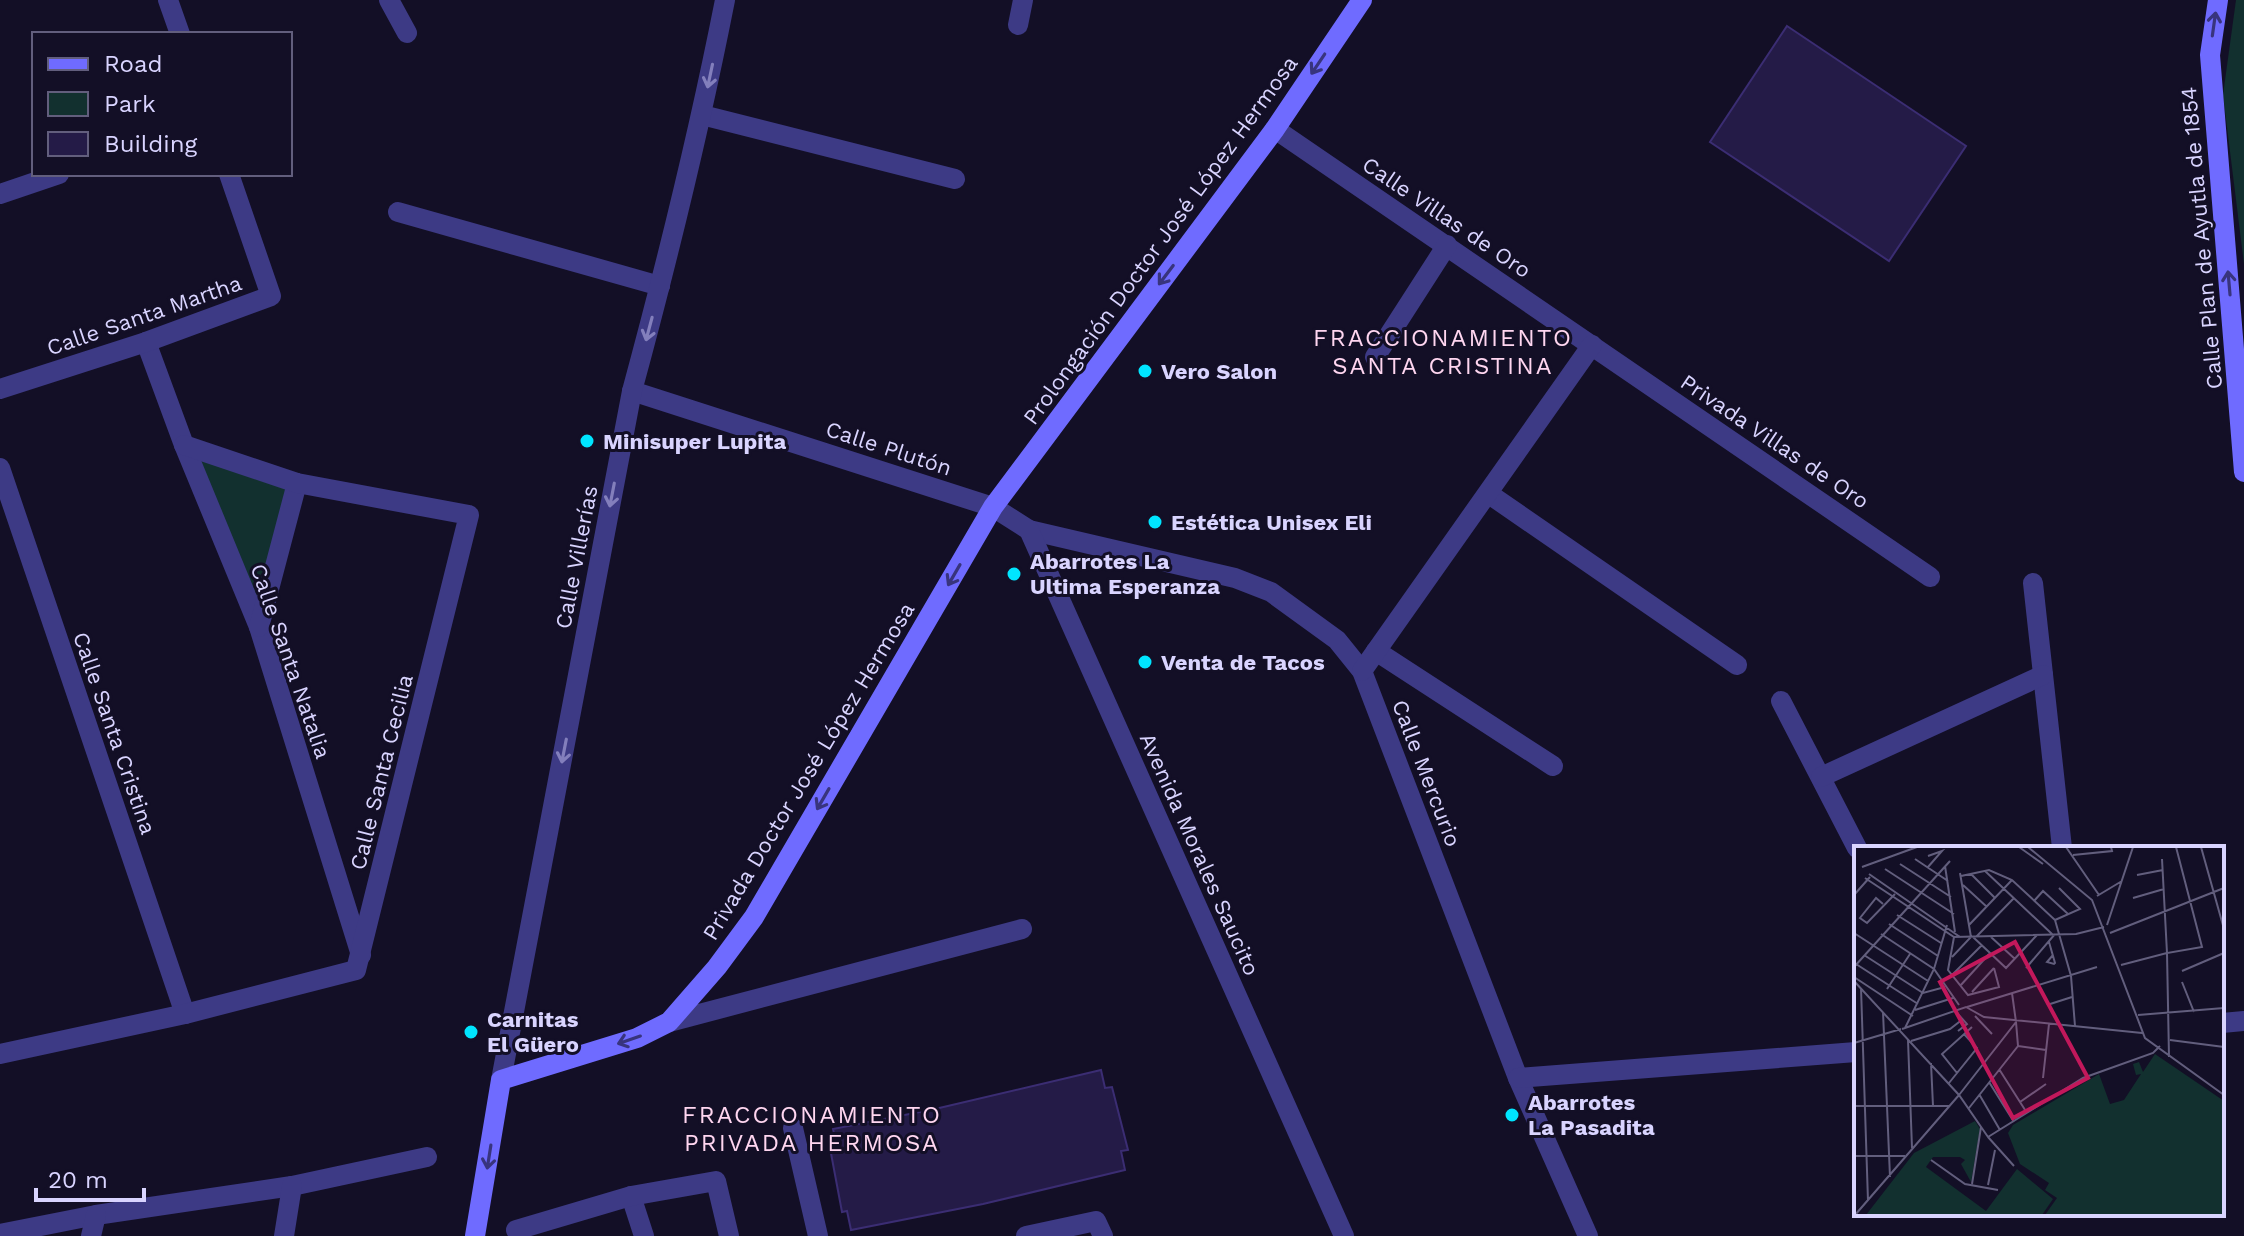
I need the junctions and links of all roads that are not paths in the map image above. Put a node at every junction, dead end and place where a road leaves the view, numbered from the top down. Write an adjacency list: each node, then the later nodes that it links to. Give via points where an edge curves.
1 (168, 0): 8 (street)
2 (389, 0): 9 (street)
3 (725, 0): 10 (street, Calle Villerías, one-way to 10)
4 (1023, 0): 7 (street)
5 (1362, 0): 11 (main road, Prolongación Doctor José López Hermosa, one-way to 11)
6 (2218, 0): 26 (main road, Calle Plan de Ayutla de 1854, one-way to 6, via 2210,55)
7 (1018, 25)
8 (179, 32)
9 (407, 33)
10 (702, 115): 14 (street); 18 (street, Calle Villerías)
11 (1275, 129): 17 (street, Calle Villas de Oro); 29 (main road, Prolongación Doctor José López Hermosa, one-way to 29)
12 (53, 176): 15 (street)
13 (230, 176): 19 (street, Calle Santa Martha, via 271,296)
14 (955, 179)
15 (0, 194)
16 (398, 212): 18 (street)
17 (1447, 245): 20 (street, Calle Villas de Oro); 21 (street)
18 (660, 286): 23 (street, Calle Villerías, one-way to 23)
19 (146, 342): 22 (street, Calle Santa Martha); 24 (street, Calle Santa Natalia)
20 (1592, 345): 28 (street); 31 (street, Privada Villas de Oro)
21 (1375, 357)
22 (0, 389)
23 (632, 391): 29 (street, Calle Plutón); 52 (street, Calle Villerías, one-way to 52)
24 (184, 445): 27 (street, Calle Santa Cecilia); 33 (street, Calle Santa Natalia)
25 (0, 468): 45 (street, Calle Santa Cristina)
26 (2244, 472)
27 (297, 483): 33 (street); 44 (street, Calle Santa Cecilia, via 469,515)
28 (1489, 494): 34 (street); 35 (street)
29 (993, 507): 30 (street); 47 (main road, Privada Doctor José López Hermosa, one-way to 47, via 754,917)
30 (1029, 530): 36 (street, Calle Mercurio, via 1235,578 1271,592 1337,640); 68 (street, Avenida Morales Saucito)
31 (1930, 577)
32 (2033, 583): 37 (street)
33 (259, 627): 44 (street, Calle Santa Natalia)
34 (1376, 651): 36 (street); 39 (street)
35 (1737, 665)
36 (1362, 671): 51 (street, Calle Mercurio)
37 (2043, 675): 40 (street); 42 (street)
38 (1781, 701): 40 (street)
39 (1553, 766)
40 (1821, 777): 41 (street)
41 (1856, 846)
42 (2062, 846)
43 (1022, 929): 47 (street)
44 (361, 955): 45 (street, via 356,970)
45 (185, 1014): 50 (street)
46 (2244, 1021): 48 (street)
47 (669, 1022): 52 (main road, Privada Doctor José López Hermosa, one-way to 52, via 637,1038)
48 (2224, 1023)
49 (1854, 1052): 51 (street)
50 (0, 1054)
51 (1518, 1078): 69 (street, Calle Mercurio)
52 (501, 1080): 63 (main road, one-way to 63)
53 (793, 1128): 66 (street)
54 (427, 1157): 55 (street)
55 (292, 1186): 57 (street); 62 (street)
56 (631, 1196): 59 (street); 64 (street); 65 (street, via 716,1181)
57 (96, 1215): 60 (street); 61 (street)
58 (1100, 1228): 67 (street)
59 (516, 1230)
60 (0, 1234)
61 (91, 1236)
62 (284, 1236)
63 (475, 1236)
64 (644, 1236)
65 (729, 1236)
66 (818, 1236)
67 (1026, 1236)
68 (1344, 1236)
69 (1588, 1236)

